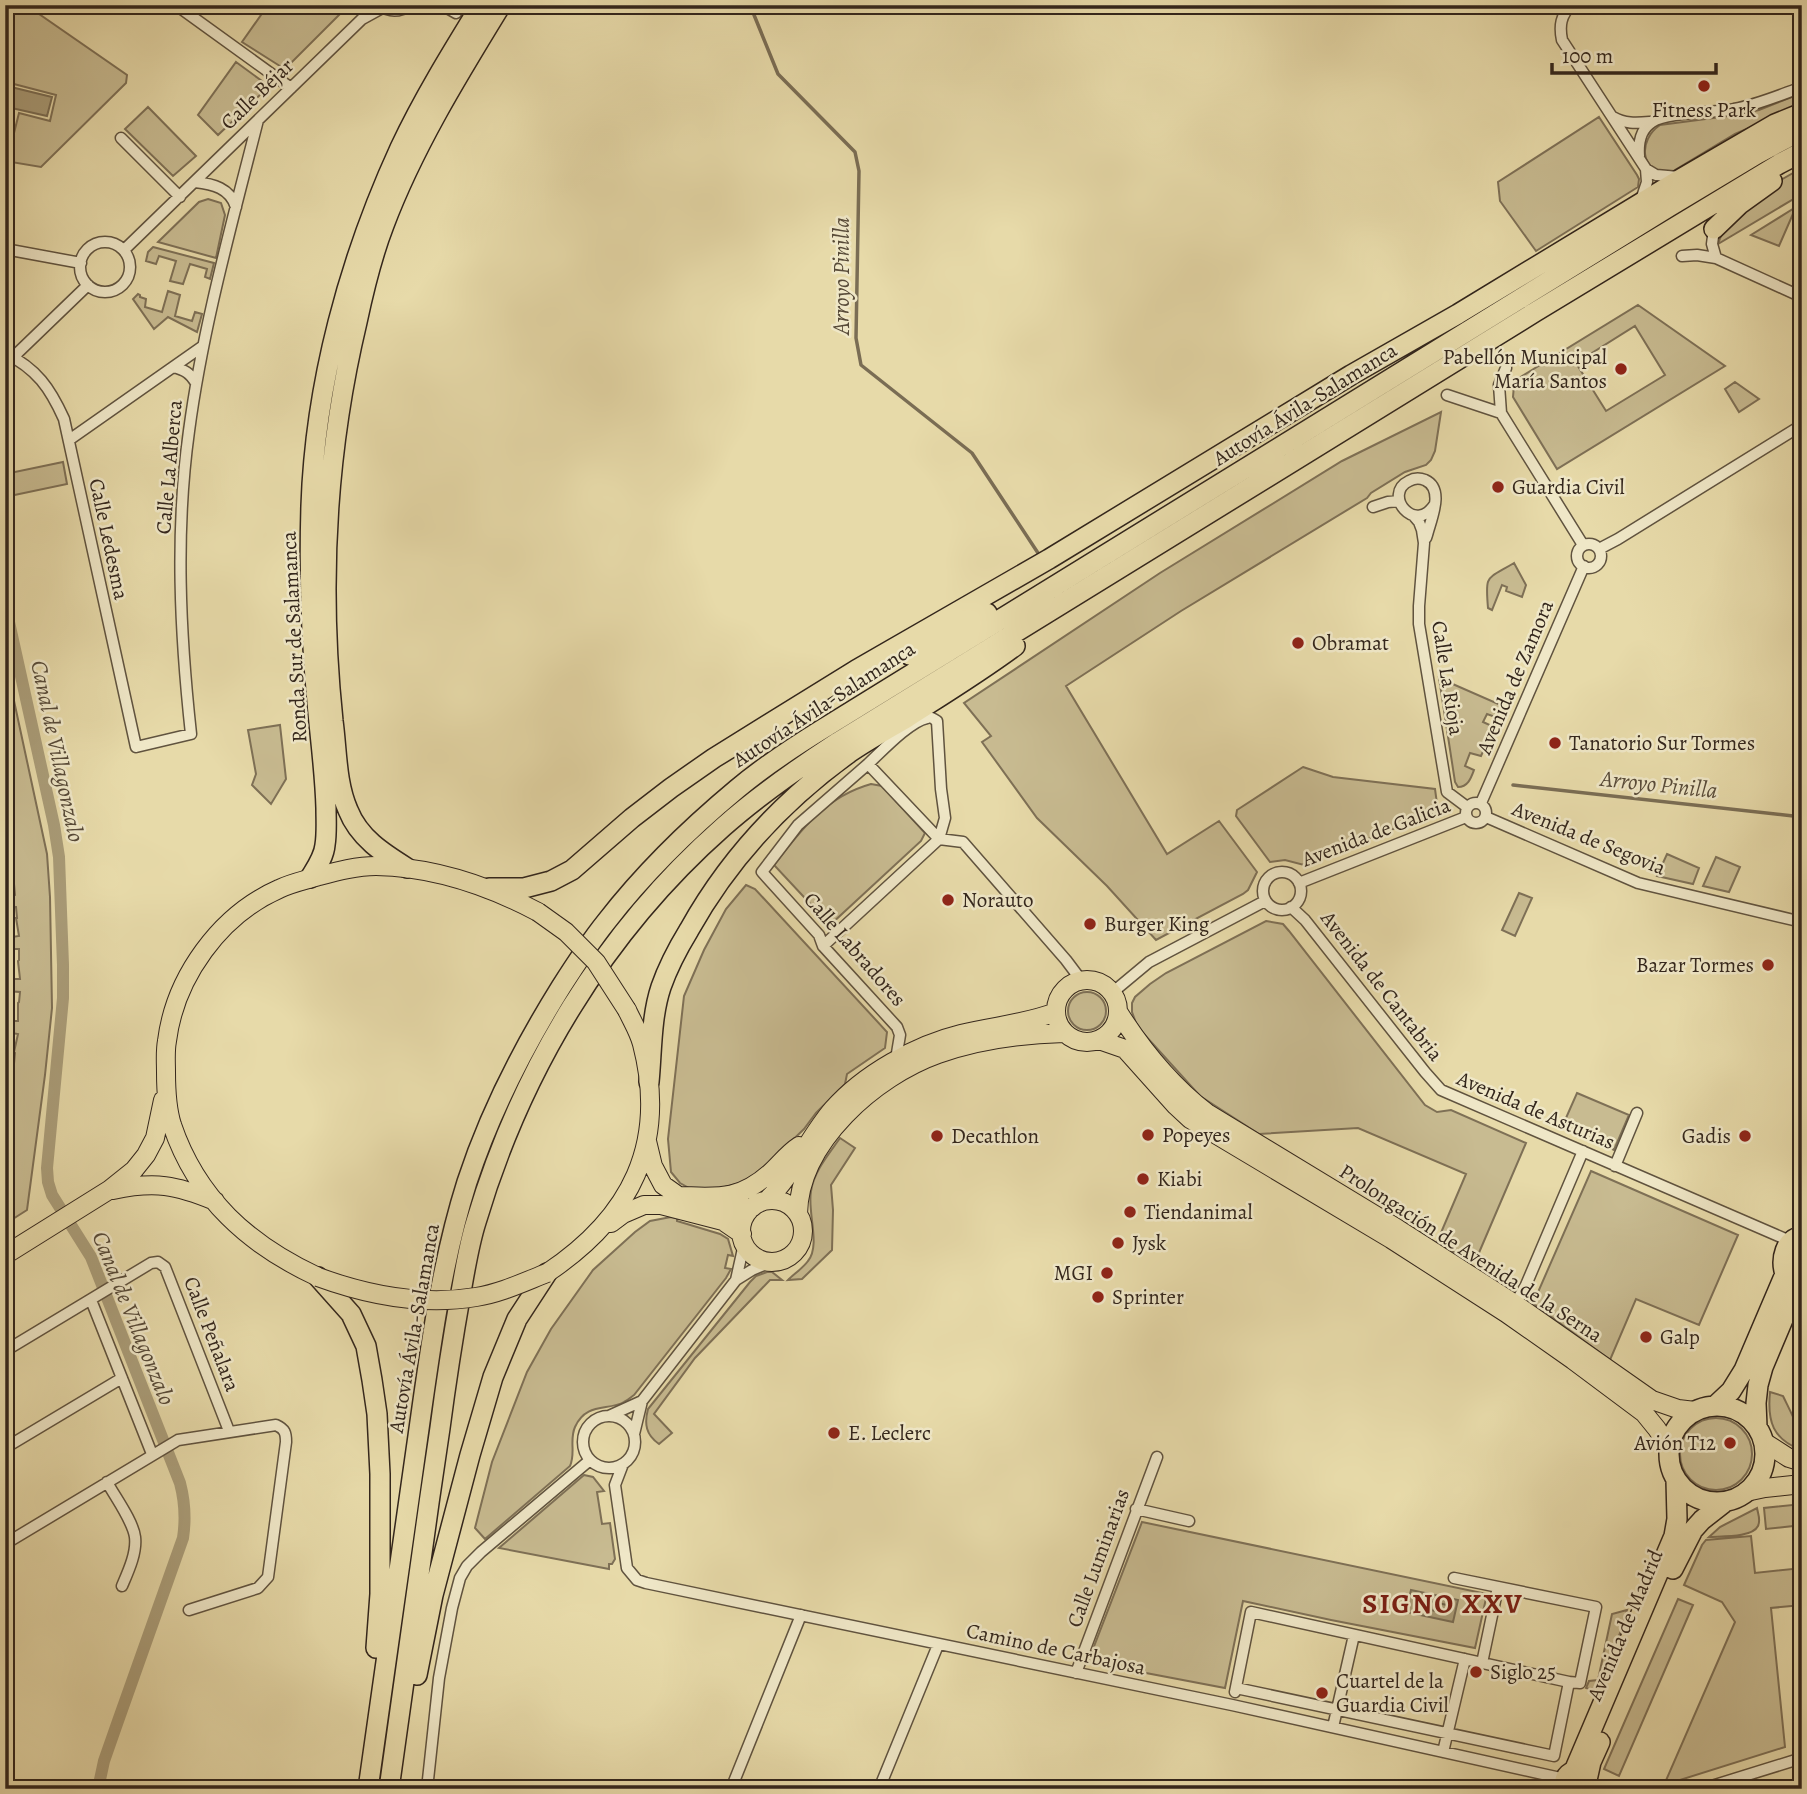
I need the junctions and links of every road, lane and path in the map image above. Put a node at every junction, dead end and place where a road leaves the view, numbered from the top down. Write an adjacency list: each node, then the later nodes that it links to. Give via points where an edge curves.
1 (176, 5): 12 (street)
2 (368, 5): 10 (street, Calle Béjar)
3 (411, 5): 8 (street, via 397,11)
4 (442, 5): 9 (street)
5 (481, 5): 65 (highway, Ronda Sur de Salamanca, via 400,149 349,283 328,365 312,504 311,591 326,831 325,847)
6 (501, 5): 64 (highway, Ronda Sur de Salamanca, via 416,154 384,225 345,370 335,431 326,601 341,790 359,830 377,849)
7 (1571, 5): 14 (street, via 1559,28 1562,40)
8 (381, 6): 10 (street, Calle Béjar)
9 (456, 13)
10 (362, 19): 12 (street, Calle Béjar)
11 (1802, 87): 16 (street, via 1735,109)
12 (291, 88): 15 (street, Calle Béjar)
13 (1802, 113): 23 (highway)
14 (1611, 116): 16 (street, via 1630,123); 20 (street)
15 (258, 120): 24 (street, Calle Béjar); 27 (street, Calle La Alberca)
16 (1651, 122): 20 (street, via 1641,136)
17 (1802, 130): 51 (highway, Autovía Ávila-Salamanca)
18 (121, 138): 25 (street)
19 (1802, 152): 45 (highway, Autovía Ávila-Salamanca)
20 (1639, 157): 22 (street)
21 (1802, 163): 28 (highway, via 1740,204)
22 (1646, 169): 23 (street); 26 (street)
23 (1682, 178): 26 (highway)
24 (195, 182): 25 (street, Calle Béjar); 27 (street, via 221,188)
25 (180, 197): 30 (street, Calle Béjar)
26 (1640, 204): 58 (highway)
27 (236, 207): 36 (street, Calle La Alberca)
28 (1714, 229): 32 (street)
29 (5, 250): 33 (street)
30 (124, 250): 33 (street, via 110,242 99,243 85,252); 34 (street, via 131,266 121,286 102,292)
31 (1682, 256): 32 (street)
32 (1716, 258): 35 (street)
33 (81, 263): 34 (street)
34 (88, 285): 37 (street)
35 (1802, 297)
36 (203, 346): 38 (street); 40 (street, Calle La Alberca)
37 (8, 358): 44 (street, Calle Ledesma, via 28,366 48,388)
38 (173, 367): 40 (street, via 185,370); 44 (street)
39 (1506, 368): 42 (street, via 1499,385)
40 (196, 383): 57 (street, Calle La Alberca, via 181,547 182,637 191,734)
41 (1447, 395): 42 (street)
42 (1501, 413): 53 (street)
43 (1802, 425): 54 (street)
44 (69, 440): 57 (street, Calle Ledesma)
45 (1321, 444): 46 (highway); 55 (highway, Autovía Ávila-Salamanca)
46 (1280, 480)
47 (1399, 501): 48 (street, via 1401,488 1416,479 1433,486); 49 (street); 50 (street)
48 (1435, 504): 50 (street, via 1426,514); 52 (street, Calle La Rioja)
49 (1373, 507)
50 (1413, 515): 52 (street, Calle La Rioja)
51 (1166, 516): 58 (highway, via 1114,537 994,609); 146 (highway, Autovía Ávila-Salamanca, via 821,730 738,787 649,873 605,923 568,976 505,1086 456,1221 433,1326)
52 (1424, 543): 61 (street, Calle La Rioja, via 1419,624 1425,665 1447,792)
53 (1583, 545): 54 (street); 56 (street, via 1577,556)
54 (1600, 549): 56 (street, via 1598,564)
55 (1135, 560): 79 (highway, via 1105,588 850,753 767,825 717,885 674,957 654,1015); 150 (highway, Autovía Ávila-Salamanca, via 793,771 721,828 624,932 555,1032 506,1134 475,1224 454,1329)
56 (1584, 566): 60 (street, Avenida de Zamora)
57 (136, 747)
58 (714, 758): 67 (highway, via 632,818 572,870 524,888)
59 (868, 764): 63 (street); 63 (street, via 904,730 926,718 937,721 946,818); 71 (street, Calle Labradores, via 798,825 762,872 818,935)
60 (1481, 803): 61 (street, via 1473,803); 62 (street)
61 (1467, 812): 62 (street, via 1470,822 1476,824); 66 (street, Avenida de Galicia)
62 (1486, 817): 70 (street, Avenida de Segovia, via 1638,883)
63 (939, 839): 71 (street); 72 (street, via 963,842)
64 (407, 868): 65 (main road, via 374,866); 67 (main road)
65 (310, 878): 80 (main road, via 254,903 217,934 198,958 181,989 166,1041)
66 (1299, 883): 68 (street, via 1290,873 1271,874 1262,889); 69 (street, via 1299,899)
67 (489, 888): 79 (main road, bridge, via 538,912 596,962 627,1010 641,1042)
68 (1265, 901): 69 (street, via 1280,910); 73 (street, via 1149,962)
69 (1292, 907): 81 (street, Avenida de Cantabria)
70 (1802, 922)
71 (822, 946): 78 (street, Calle Labradores, via 897,1027 900,1044)
72 (1081, 980): 73 (main road, via 1104,984); 74 (main road, via 1068,986)
73 (1113, 992): 75 (main road)
74 (1056, 1013): 76 (main road); 78 (main road, via 961,1034)
75 (1119, 1013): 77 (main road, via 1116,1025); 83 (main road, via 1139,1045)
76 (1064, 1033): 77 (main road, via 1077,1041); 92 (main road, via 966,1046 908,1067 870,1093 830,1132 805,1175)
77 (1099, 1040): 83 (main road, via 1125,1049 1190,1119)
78 (896, 1059): 85 (main road, via 834,1108)
79 (649, 1082): 84 (main road)
80 (166, 1086): 88 (main road, via 155,1138 146,1155); 90 (main road, via 171,1122 182,1149)
81 (1440, 1090): 86 (street, Avenida de Asturias)
82 (1637, 1113): 87 (street, Avenida de Asturias)
83 (1221, 1130): 103 (main road, Prolongación de Avenida de la Serna, via 1398,1229); 114 (main road, Prolongación de Avenida de la Serna, via 1573,1360 1644,1413)
84 (647, 1141): 89 (main road, via 663,1185); 93 (main road, via 622,1201)
85 (808, 1141): 89 (main road, via 738,1193 711,1198); 91 (main road, via 788,1176)
86 (1583, 1151): 87 (street, Avenida de Asturias); 103 (street)
87 (1615, 1166): 94 (street, Avenida de Asturias)
88 (110, 1191): 90 (main road, via 137,1184 164,1185); 96 (main road)
89 (680, 1196): 91 (main road, via 719,1210)
90 (215, 1201): 99 (main road, via 261,1245)
91 (760, 1204): 92 (main road, via 785,1202); 95 (main road, via 746,1215)
92 (798, 1214): 97 (main road, via 803,1224 800,1246 782,1261)
93 (599, 1231): 95 (main road, via 644,1205 661,1205 723,1221); 98 (main road)
94 (1798, 1236): 100 (highway, via 1782,1261)
95 (743, 1239): 97 (main road, via 751,1253); 101 (street)
96 (5, 1255)
97 (771, 1262): 101 (street)
98 (547, 1273): 99 (main road, bridge, via 478,1297 417,1301 373,1294); 150 (highway, via 517,1319 493,1377 433,1595 404,1748)
99 (318, 1277): 146 (highway, via 351,1314 366,1346 375,1402 380,1594)
100 (1796, 1279): 107 (highway, via 1731,1391); 112 (highway, via 1757,1391)
101 (736, 1280): 106 (street)
102 (95, 1297): 104 (street, Calle Peñalara); 105 (street); 110 (street, Calle Peñalara, via 151,1263 165,1267)
103 (1515, 1304): 108 (main road, Prolongación de Avenida de la Serna, via 1652,1401)
104 (5, 1351)
105 (122, 1378): 113 (street); 115 (street)
106 (642, 1401): 109 (street); 111 (street)
107 (1715, 1406): 108 (highway); 112 (highway, via 1734,1409 1751,1420)
108 (1695, 1411): 114 (highway, via 1682,1420)
109 (609, 1416): 111 (street, via 624,1421); 118 (street, via 593,1421 584,1436 585,1452)
110 (229, 1431): 115 (street, via 178,1440); 132 (street, via 276,1425 286,1433 268,1577 258,1587)
111 (634, 1434): 119 (street, via 632,1454)
112 (1760, 1435): 117 (main road, via 1789,1458); 124 (highway, via 1765,1456 1762,1470)
113 (5, 1448)
114 (1669, 1448): 120 (highway)
115 (156, 1452): 121 (street)
116 (1157, 1457): 126 (street, Calle Luminarias)
117 (1802, 1462)
118 (595, 1463): 119 (street, via 608,1468); 123 (street); 151 (street, via 481,1552 460,1578 439,1678)
119 (623, 1464): 123 (street, Camino de Carbajosa)
120 (1676, 1480): 125 (highway, via 1697,1498); 148 (highway, Avenida de Madrid, via 1674,1536)
121 (107, 1482): 128 (street); 130 (street, via 136,1538)
122 (1802, 1484): 124 (main road)
123 (615, 1485): 133 (street, Camino de Carbajosa, via 627,1568 637,1580)
124 (1746, 1492): 125 (highway)
125 (1725, 1502): 148 (highway, Avenida de Madrid, via 1702,1520 1684,1545 1591,1762)
126 (1136, 1509): 127 (street); 138 (street, Calle Luminarias)
127 (1189, 1521)
128 (5, 1544)
129 (1454, 1578): 131 (street)
130 (122, 1586)
131 (1498, 1587): 137 (street); 139 (street, via 1596,1607 1580,1683)
132 (189, 1610)
133 (801, 1615): 135 (street, Camino de Carbajosa); 152 (street)
134 (1354, 1635): 136 (street); 140 (street, via 1251,1612); 142 (street)
135 (938, 1645): 138 (street, Camino de Carbajosa); 153 (street)
136 (1465, 1659): 137 (street); 144 (street)
137 (1482, 1663): 139 (street)
138 (1076, 1673): 141 (street, Camino de Carbajosa)
139 (1569, 1682): 144 (street, via 1554,1756)
140 (1236, 1688): 141 (street); 142 (street)
141 (1232, 1705): 143 (street, Camino de Carbajosa)
142 (1337, 1709): 143 (street); 144 (street)
143 (1333, 1727): 145 (street, Camino de Carbajosa)
144 (1448, 1733): 145 (street)
145 (1443, 1752): 148 (street, Camino de Carbajosa)
146 (373, 1756): 149 (highway, Autovía Ávila-Salamanca)
147 (1802, 1758): 154 (street)
148 (1577, 1784)
149 (368, 1789)
150 (390, 1789)
151 (427, 1789)
152 (731, 1789)
153 (879, 1789)
154 (1702, 1789)

